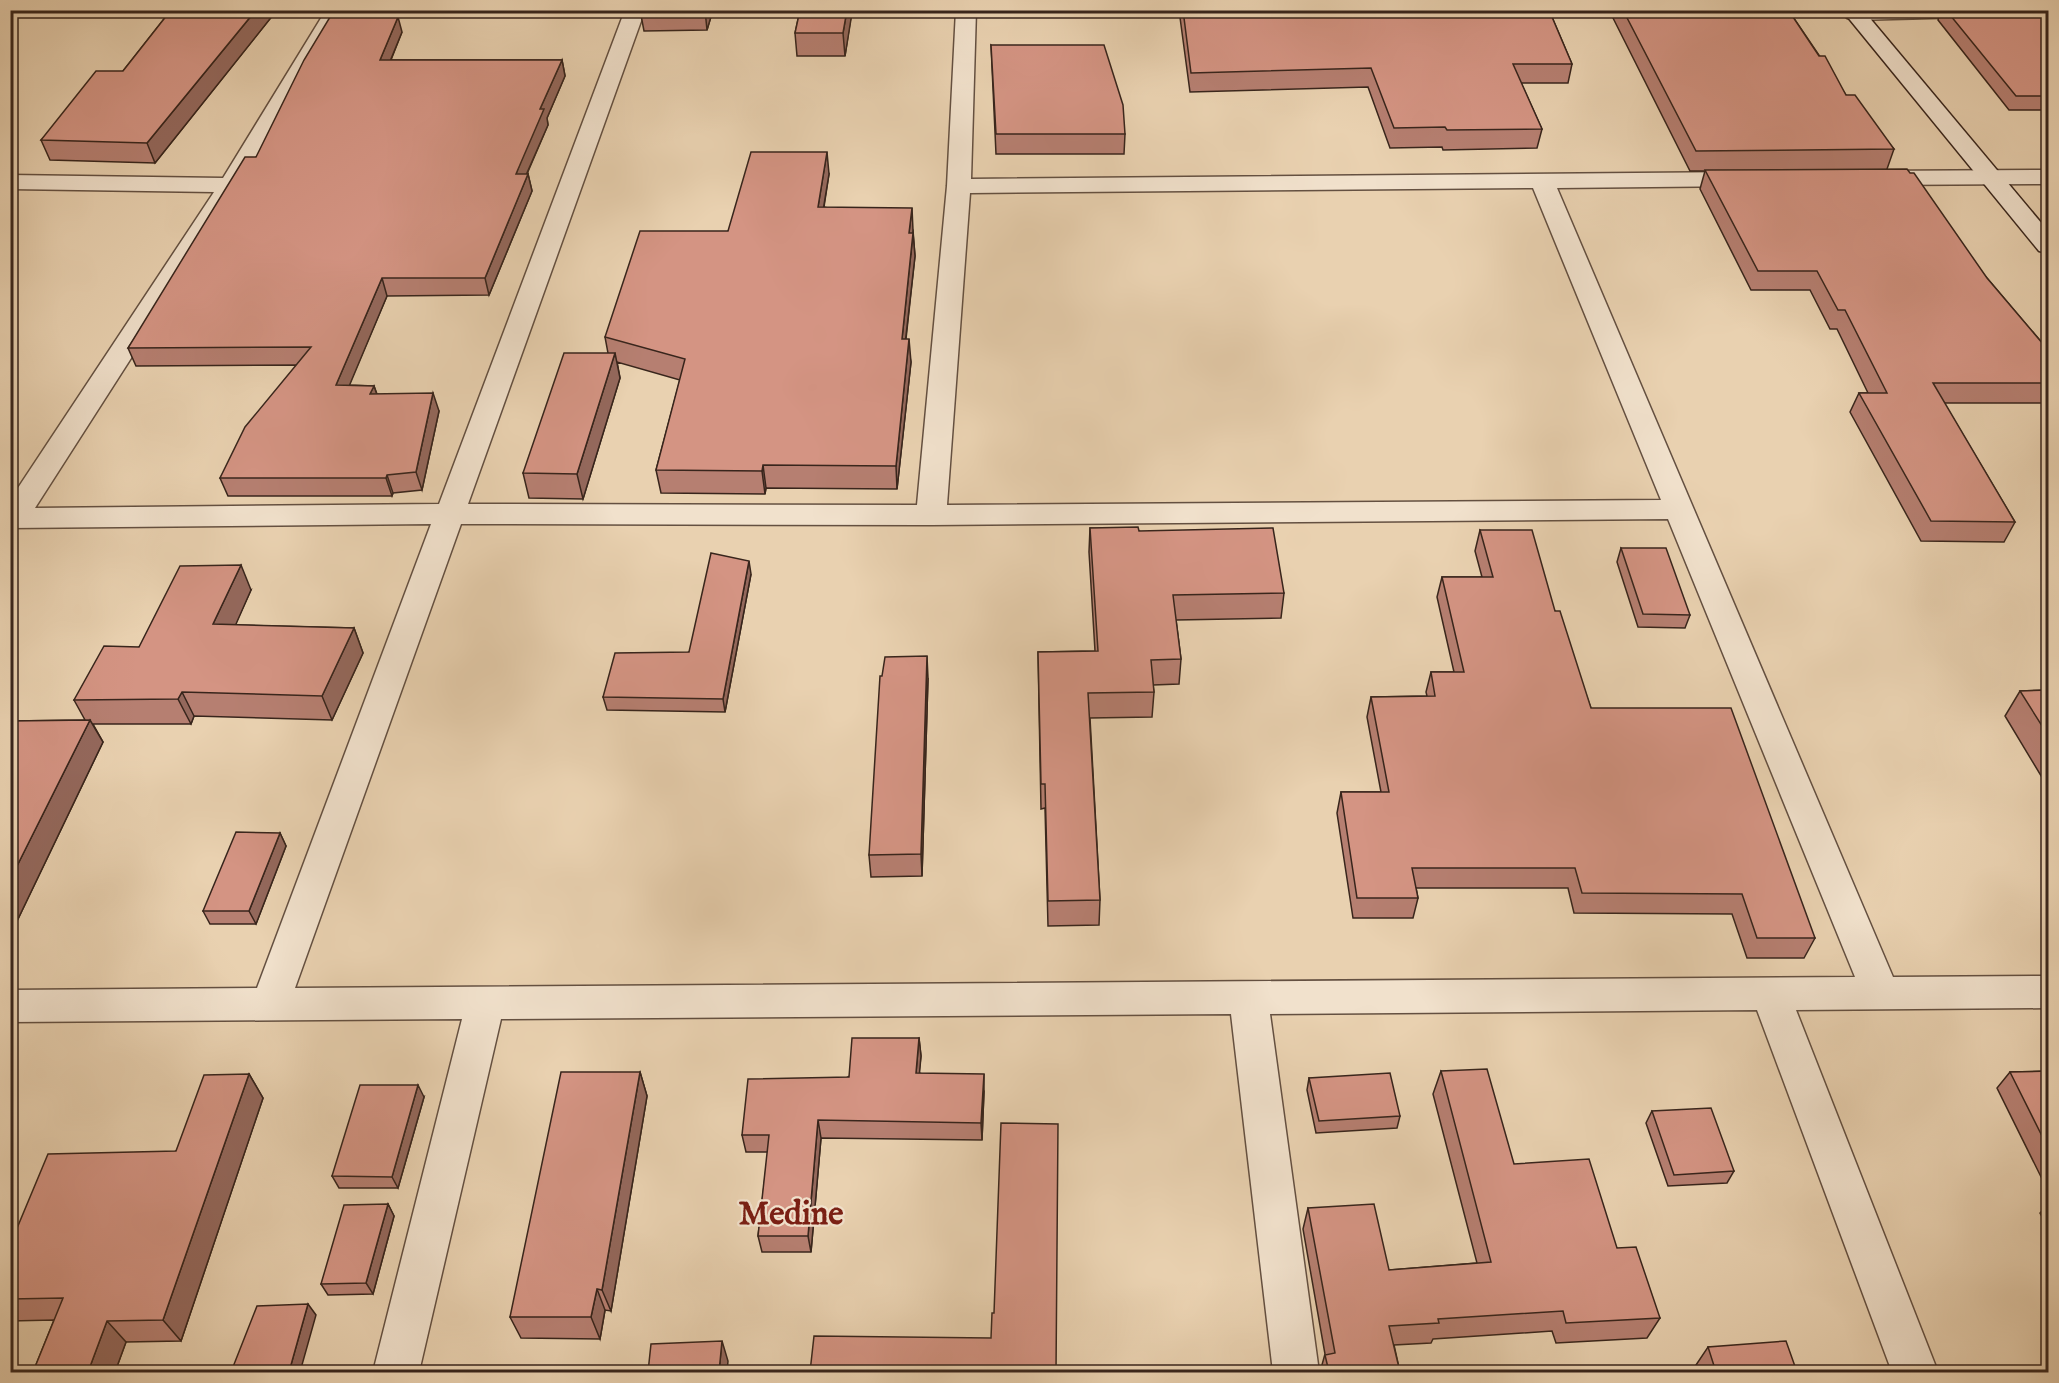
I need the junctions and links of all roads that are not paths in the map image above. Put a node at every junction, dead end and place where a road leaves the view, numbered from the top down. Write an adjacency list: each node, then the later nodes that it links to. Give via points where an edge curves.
1 (336, 10): 12 (street)
2 (635, 10): 16 (street)
3 (966, 10): 13 (street)
4 (2009, 10): 5 (street)
5 (1853, 12): 6 (street)
6 (1993, 177): 7 (street); 9 (street); 14 (street)
7 (2049, 177)
8 (1768, 178): 10 (street)
9 (1851, 178)
10 (1542, 180): 13 (street); 15 (street)
11 (10, 182): 12 (street)
12 (230, 185): 18 (street)
13 (959, 186): 17 (street)
14 (2049, 246)
15 (1681, 509): 17 (street); 20 (street)
16 (450, 514): 17 (street); 18 (street); 23 (street)
17 (932, 515)
18 (12, 518)
19 (2049, 992): 20 (street)
20 (1881, 993): 21 (street)
21 (1770, 994): 22 (street); 28 (street)
22 (1248, 997): 24 (street); 27 (street)
23 (270, 1004): 24 (street); 25 (street)
24 (485, 1004): 26 (street)
25 (14, 1013)
26 (396, 1372)
27 (1296, 1372)
28 (1915, 1372)

